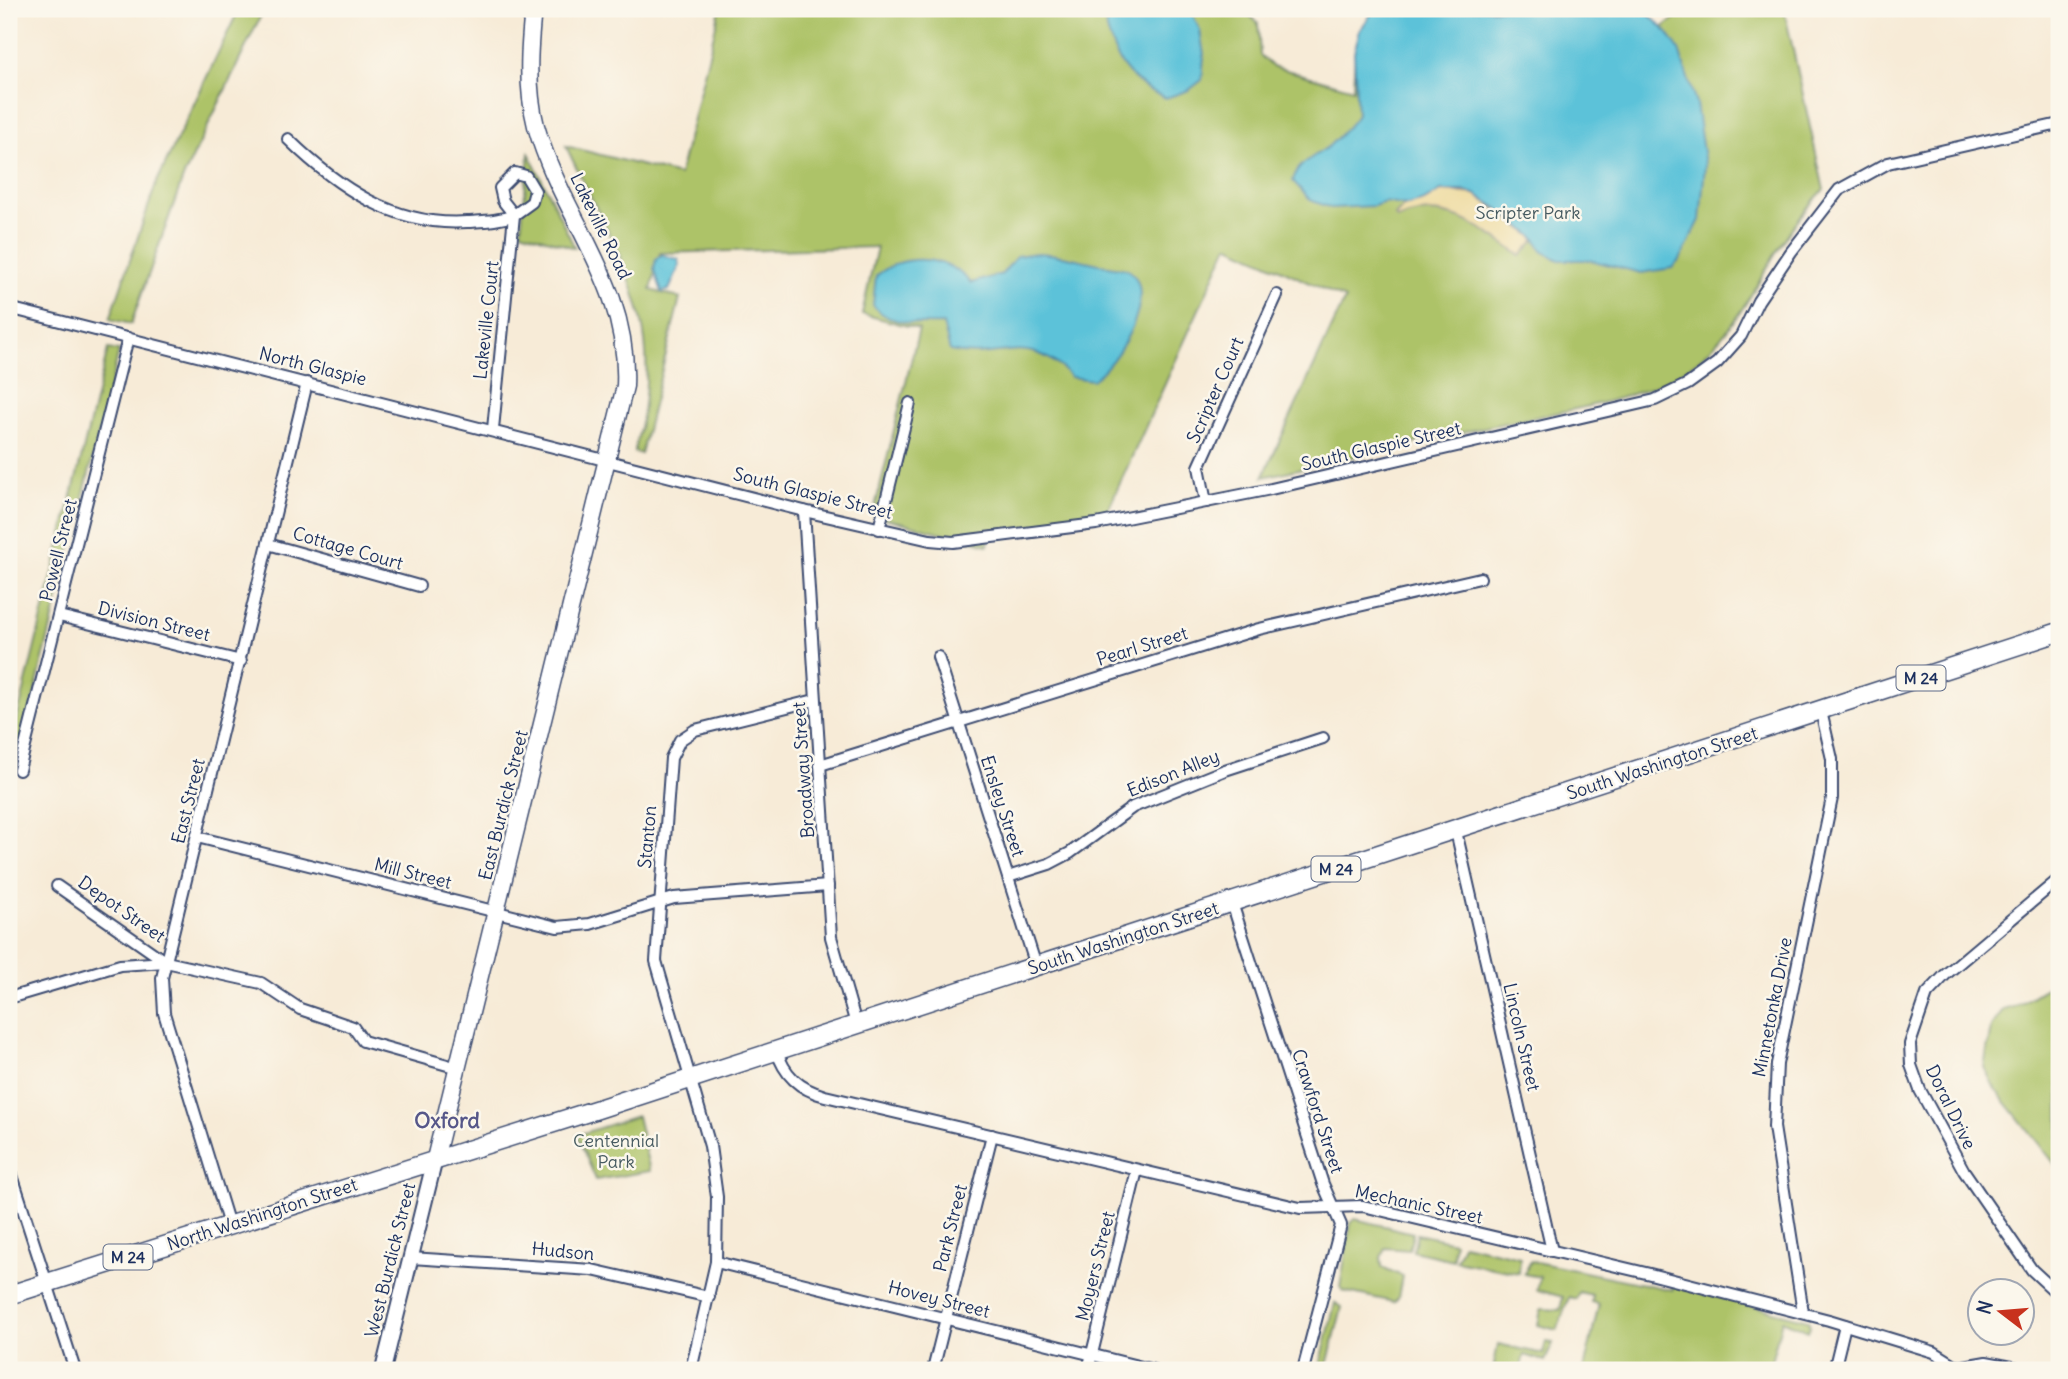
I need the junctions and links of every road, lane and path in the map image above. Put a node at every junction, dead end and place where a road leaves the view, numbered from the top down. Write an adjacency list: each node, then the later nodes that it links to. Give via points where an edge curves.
1 (533, 9): 10 (main road, Lakeville Road, via 529,73 536,123 609,285 623,335 625,386)
2 (2059, 124): 11 (street, South Glaspie Street, via 1888,163 1839,190 1758,301 1741,336 1688,384 1655,400)
3 (288, 139): 9 (street, Lakeville Court, via 348,190 397,213 458,223 514,215)
4 (1277, 295): 11 (street, Scripter Court, via 1199,467)
5 (9, 308): 6 (street, North Glaspie)
6 (128, 338): 7 (street, North Glaspie); 17 (street, Powell Street)
7 (307, 383): 9 (street, North Glaspie); 14 (street, East Street)
8 (910, 403): 13 (street)
9 (493, 429): 10 (street, North Glaspie)
10 (609, 461): 12 (street, South Glaspie Street); 35 (main road, East Burdick Street)
11 (1206, 502): 13 (street, South Glaspie Street, via 1096,524 953,542)
12 (804, 511): 13 (street, South Glaspie Street); 21 (street, Broadway Street)
13 (879, 528)
14 (268, 544): 16 (street, Cottage Court); 20 (street, East Street)
15 (1480, 579): 23 (street, Pearl Street, via 1283,622)
16 (419, 586)
17 (59, 616): 20 (street, Division Street); 26 (street, Powell Street)
18 (2059, 632): 22 (main road, M 24)
19 (938, 657): 23 (street, Ensley Street)
20 (241, 661): 28 (street, East Street)
21 (816, 700): 25 (street, Broadway Street); 33 (street, Stanton, via 702,727 678,742 670,765)
22 (1815, 713): 27 (main road, South Washington Street / M 24); 56 (street, Minnetonka Drive, via 1832,759 1832,798 1773,1098)
23 (958, 720): 25 (street, Pearl Street); 29 (street, Ensley Street)
24 (1323, 738): 29 (street, Edison Alley, via 1133,807 1070,853)
25 (820, 765): 32 (street, Broadway Street)
26 (19, 770)
27 (1456, 831): 34 (main road, South Washington Street / M 24); 49 (street, Lincoln Street)
28 (197, 836): 35 (street, Mill Street); 36 (street, East Street)
29 (1008, 877): 37 (street, Ensley Street)
30 (2059, 879): 54 (street, Doral Drive, via 1927,994 1910,1044 1920,1090 1964,1171 2032,1270)
31 (57, 886): 36 (street, Depot Street)
32 (828, 886): 33 (street, Mill Street); 39 (street, Broadway Street, via 834,951)
33 (659, 902): 35 (street, Mill Street, via 574,927); 42 (street, Stanton, via 657,968)
34 (1232, 903): 37 (main road, South Washington Street / M 24); 47 (street, Crawford Street)
35 (497, 913): 41 (main road, East Burdick Street)
36 (166, 962): 38 (street, via 120,965); 41 (street, via 261,983 300,1010 353,1027 363,1041); 48 (street, East Street, via 161,993 164,1013)
37 (1036, 966): 39 (main road, South Washington Street / M 24)
38 (9, 998)
39 (856, 1024): 40 (main road, South Washington Street / M 24)
40 (776, 1049): 42 (main road, South Washington Street / M 24); 43 (street, Mechanic Street, via 787,1075 810,1092)
41 (458, 1068): 44 (main road, East Burdick Street)
42 (692, 1076): 44 (main road, South Washington Street / M 24); 51 (street, Stanton, via 715,1169)
43 (992, 1135): 46 (street, Mechanic Street); 57 (street, Park Street)
44 (435, 1159): 48 (main road, North Washington Street / M 24); 50 (street, West Burdick Street)
45 (9, 1166): 52 (street)
46 (1137, 1170): 47 (street, Mechanic Street, via 1300,1208); 59 (street, Moyers Street)
47 (1333, 1207): 49 (street, Mechanic Street, via 1363,1206); 67 (street, Crawford Street, via 1341,1225)
48 (229, 1225): 52 (main road, North Washington Street / M 24)
49 (1552, 1251): 56 (street, Mechanic Street)
50 (411, 1258): 55 (street, Hudson, via 592,1270); 62 (street, West Burdick Street)
51 (716, 1262): 55 (street, Stanton); 57 (street, Hovey Street)
52 (47, 1283): 53 (main road, North Washington Street / M 24); 61 (street)
53 (9, 1295)
54 (2059, 1295)
55 (709, 1297): 63 (street, Stanton)
56 (1802, 1312): 58 (street, Mechanic Street)
57 (946, 1318): 59 (street, Hovey Street); 64 (street, Park Street)
58 (1845, 1325): 60 (street, Mechanic Street, via 1934,1352); 68 (street)
59 (1092, 1355): 65 (street, Moyers Street); 66 (street, Hovey Street)
60 (1959, 1369): 69 (street, Mechanic Street, via 1986,1362)
61 (75, 1370)
62 (383, 1370)
63 (691, 1370)
64 (933, 1370)
65 (1088, 1370)
66 (1154, 1370)
67 (1303, 1370)
68 (1834, 1370)
69 (2028, 1370)

